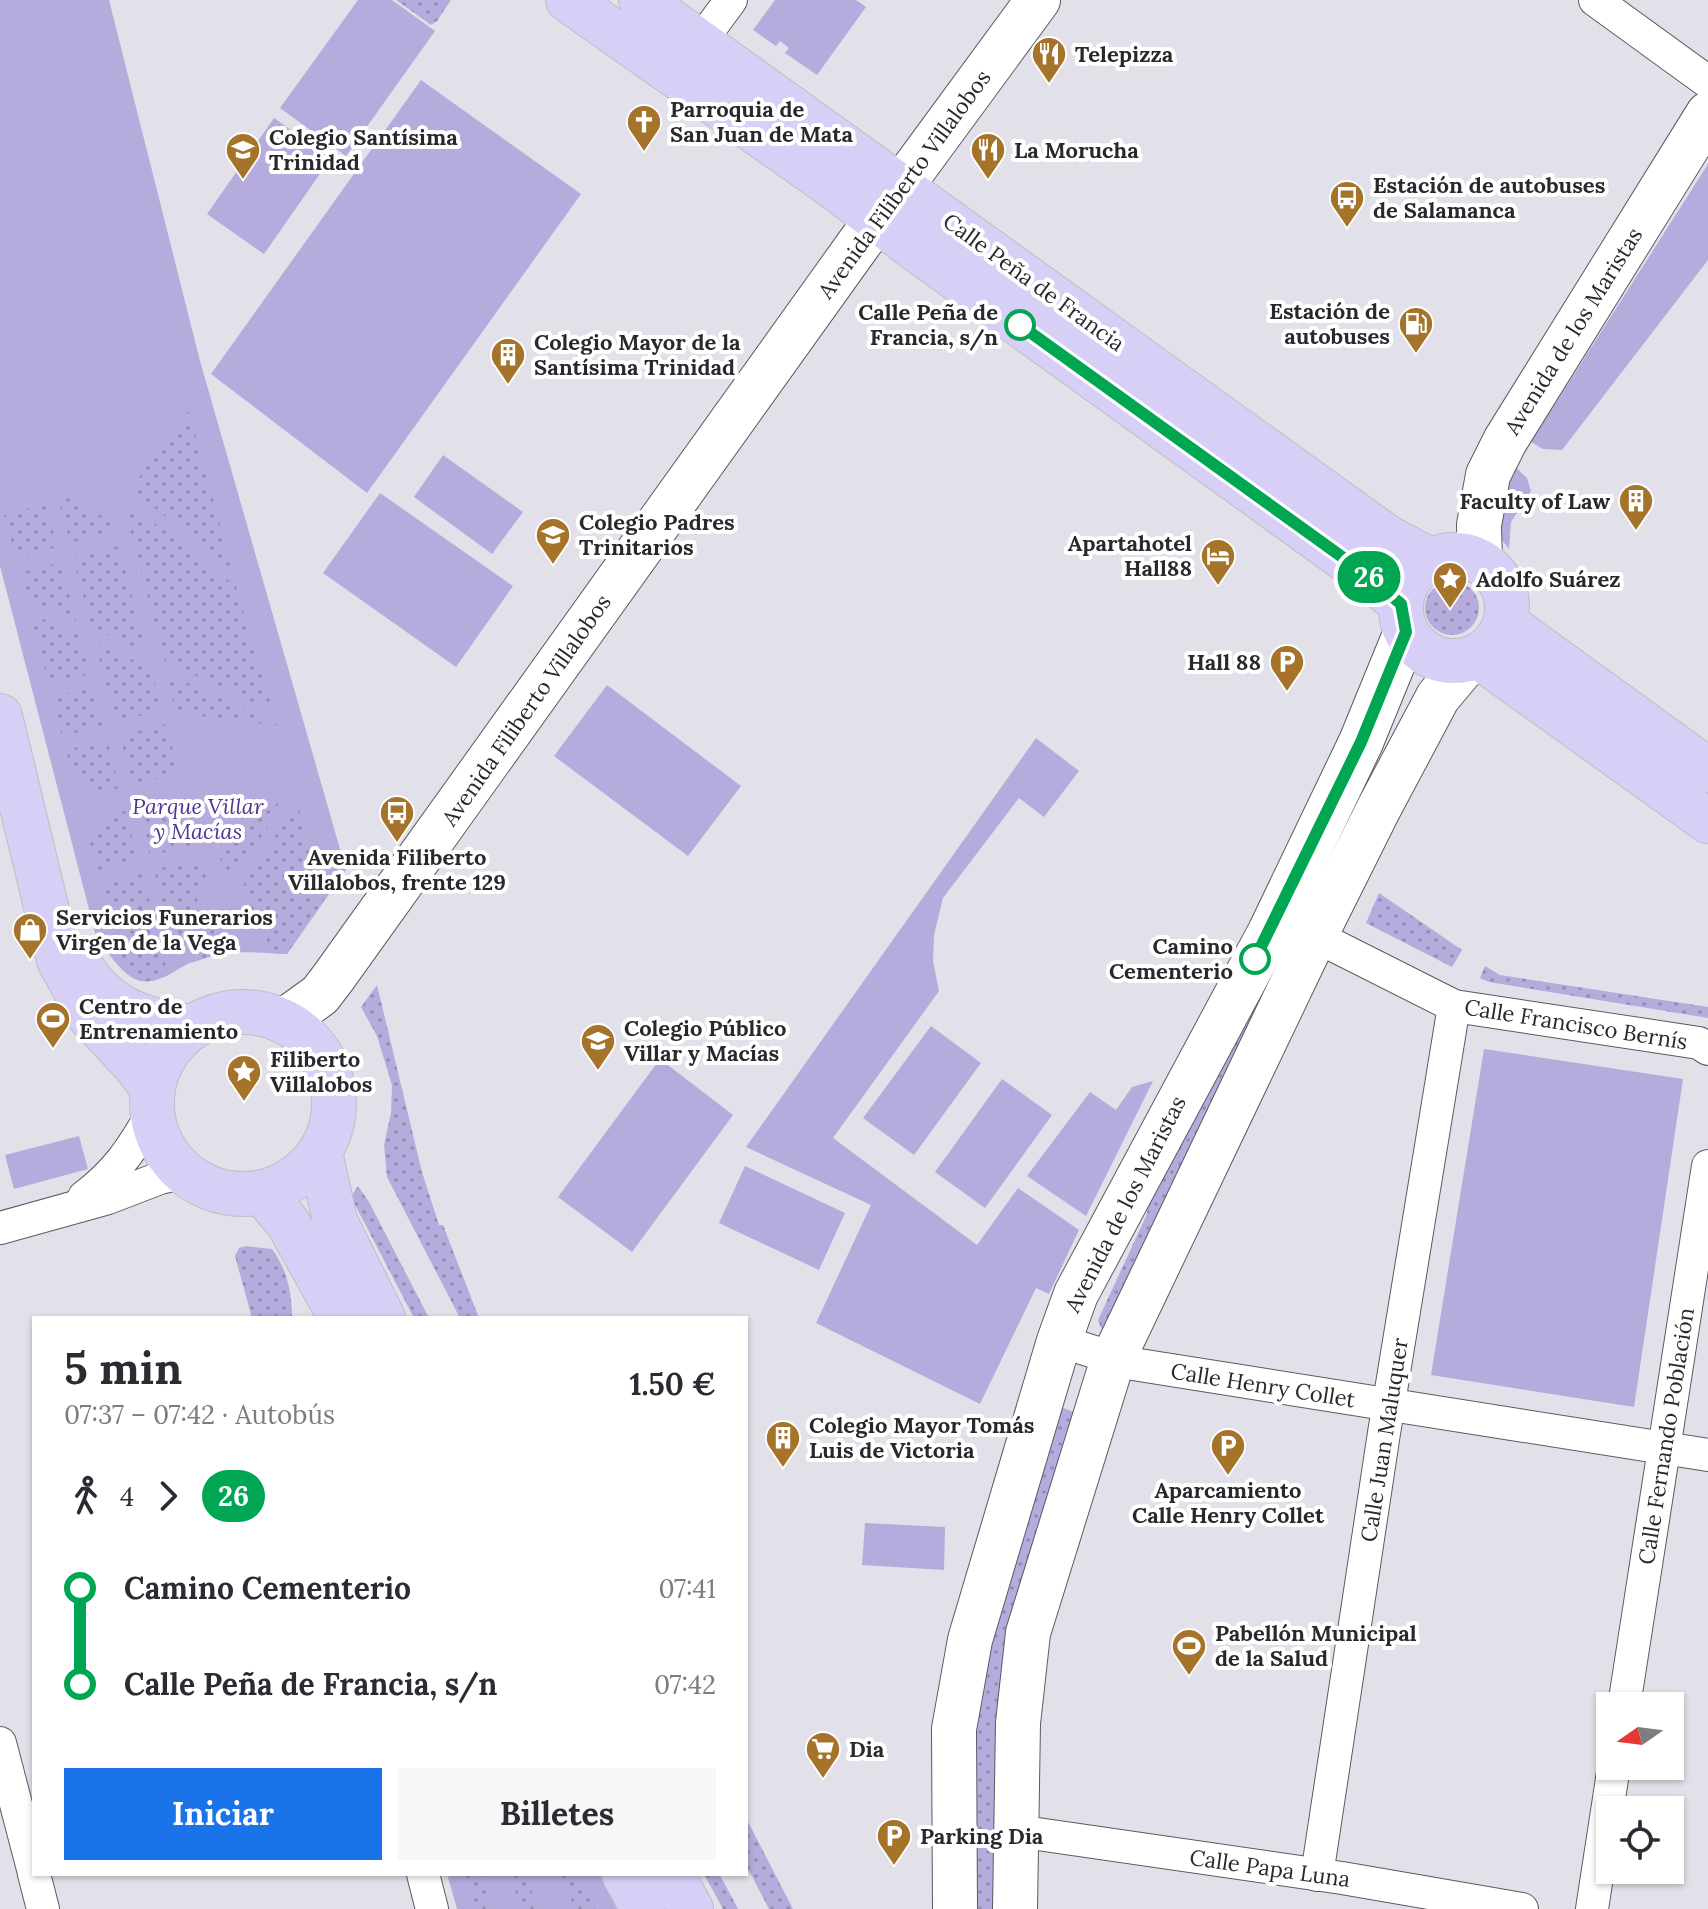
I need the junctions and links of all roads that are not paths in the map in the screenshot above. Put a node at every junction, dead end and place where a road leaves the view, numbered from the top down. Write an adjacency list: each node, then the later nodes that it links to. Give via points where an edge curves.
1 (568, 0): 9 (main road, Calle Peña de Francia, via 831,185)
2 (641, 0): 6 (main road, Calle Peña de Francia)
3 (731, 0): 6 (street)
4 (1038, 0): 9 (main road, Avenida Filiberto Villalobos)
5 (1595, 0): 7 (street)
6 (700, 42): 9 (main road, Calle Peña de Francia)
7 (1708, 82)
8 (1708, 114): 11 (main road, Avenida de los Maristas, via 1505,441 1488,475 1479,525)
9 (890, 203): 10 (main road, Calle Peña de Francia, via 1374,528); 12 (main road, Calle Peña de Francia, via 1363,572); 20 (main road, Avenida Filiberto Villalobos, via 333,978 320,995)
10 (1430, 560): 11 (main road, via 1452,555); 12 (main road, via 1407,583)
11 (1480, 562): 13 (main road, via 1501,583 1507,605)
12 (1404, 618): 13 (main road, via 1416,646 1438,659 1459,662); 34 (main road, Avenida de los Maristas, via 1361,742 1270,932 1076,1294)
13 (1484, 646): 15 (main road); 16 (main road); 18 (main road, via 1438,697)
14 (0, 716): 17 (main road)
15 (1708, 770)
16 (1708, 821)
17 (48, 912): 21 (main road, via 85,972 112,1002 142,1017); 23 (main road, via 59,960 90,1017 134,1064)
18 (1315, 936): 19 (street, Calle Francisco Bernís); 35 (main road)
19 (1454, 1006): 22 (street, Calle Francisco Bernís, via 1699,1043); 36 (street, Calle Juan Maluquer)
20 (284, 1021): 21 (main road, via 247,1011 218,1015); 24 (main road, via 317,1050 331,1079 334,1111)
21 (191, 1027): 23 (main road, via 160,1065)
22 (1708, 1049)
23 (152, 1101): 26 (main road, via 164,1148); 28 (street, via 124,1162)
24 (320, 1152): 27 (main road, via 305,1171); 33 (main road, via 335,1221)
25 (1708, 1166): 37 (street, Calle Fernando Población)
26 (186, 1172): 27 (main road, via 202,1185 226,1193); 28 (street)
27 (263, 1193): 30 (main road)
28 (69, 1209): 29 (street)
29 (0, 1228)
30 (314, 1267): 31 (street); 32 (main road)
31 (314, 1316)
32 (340, 1316)
33 (382, 1316)
34 (1059, 1341): 35 (street, Calle Henry Collet); 53 (main road, Avenida de los Maristas, via 970,1640 954,1729)
35 (1113, 1359): 36 (street, Calle Henry Collet); 42 (main road, via 1028,1633 1018,1723)
36 (1389, 1406): 37 (street, Calle Henry Collet); 44 (street, Calle Juan Maluquer)
37 (1664, 1449): 38 (street, Calle Henry Collet); 39 (street, Calle Fernando Población)
38 (1708, 1455)
39 (1626, 1692)
40 (0, 1743): 43 (street)
41 (1612, 1780): 56 (street)
42 (1017, 1831): 44 (street, Calle Papa Luna); 54 (main road)
43 (32, 1866)
44 (1317, 1875): 55 (street, Calle Papa Luna)
45 (35, 1876): 49 (street)
46 (424, 1876): 50 (street)
47 (625, 1876): 51 (main road)
48 (673, 1876): 52 (main road)
49 (43, 1909)
50 (432, 1909)
51 (643, 1909)
52 (691, 1909)
53 (955, 1909)
54 (1015, 1909)
55 (1522, 1909)
56 (1592, 1909)

